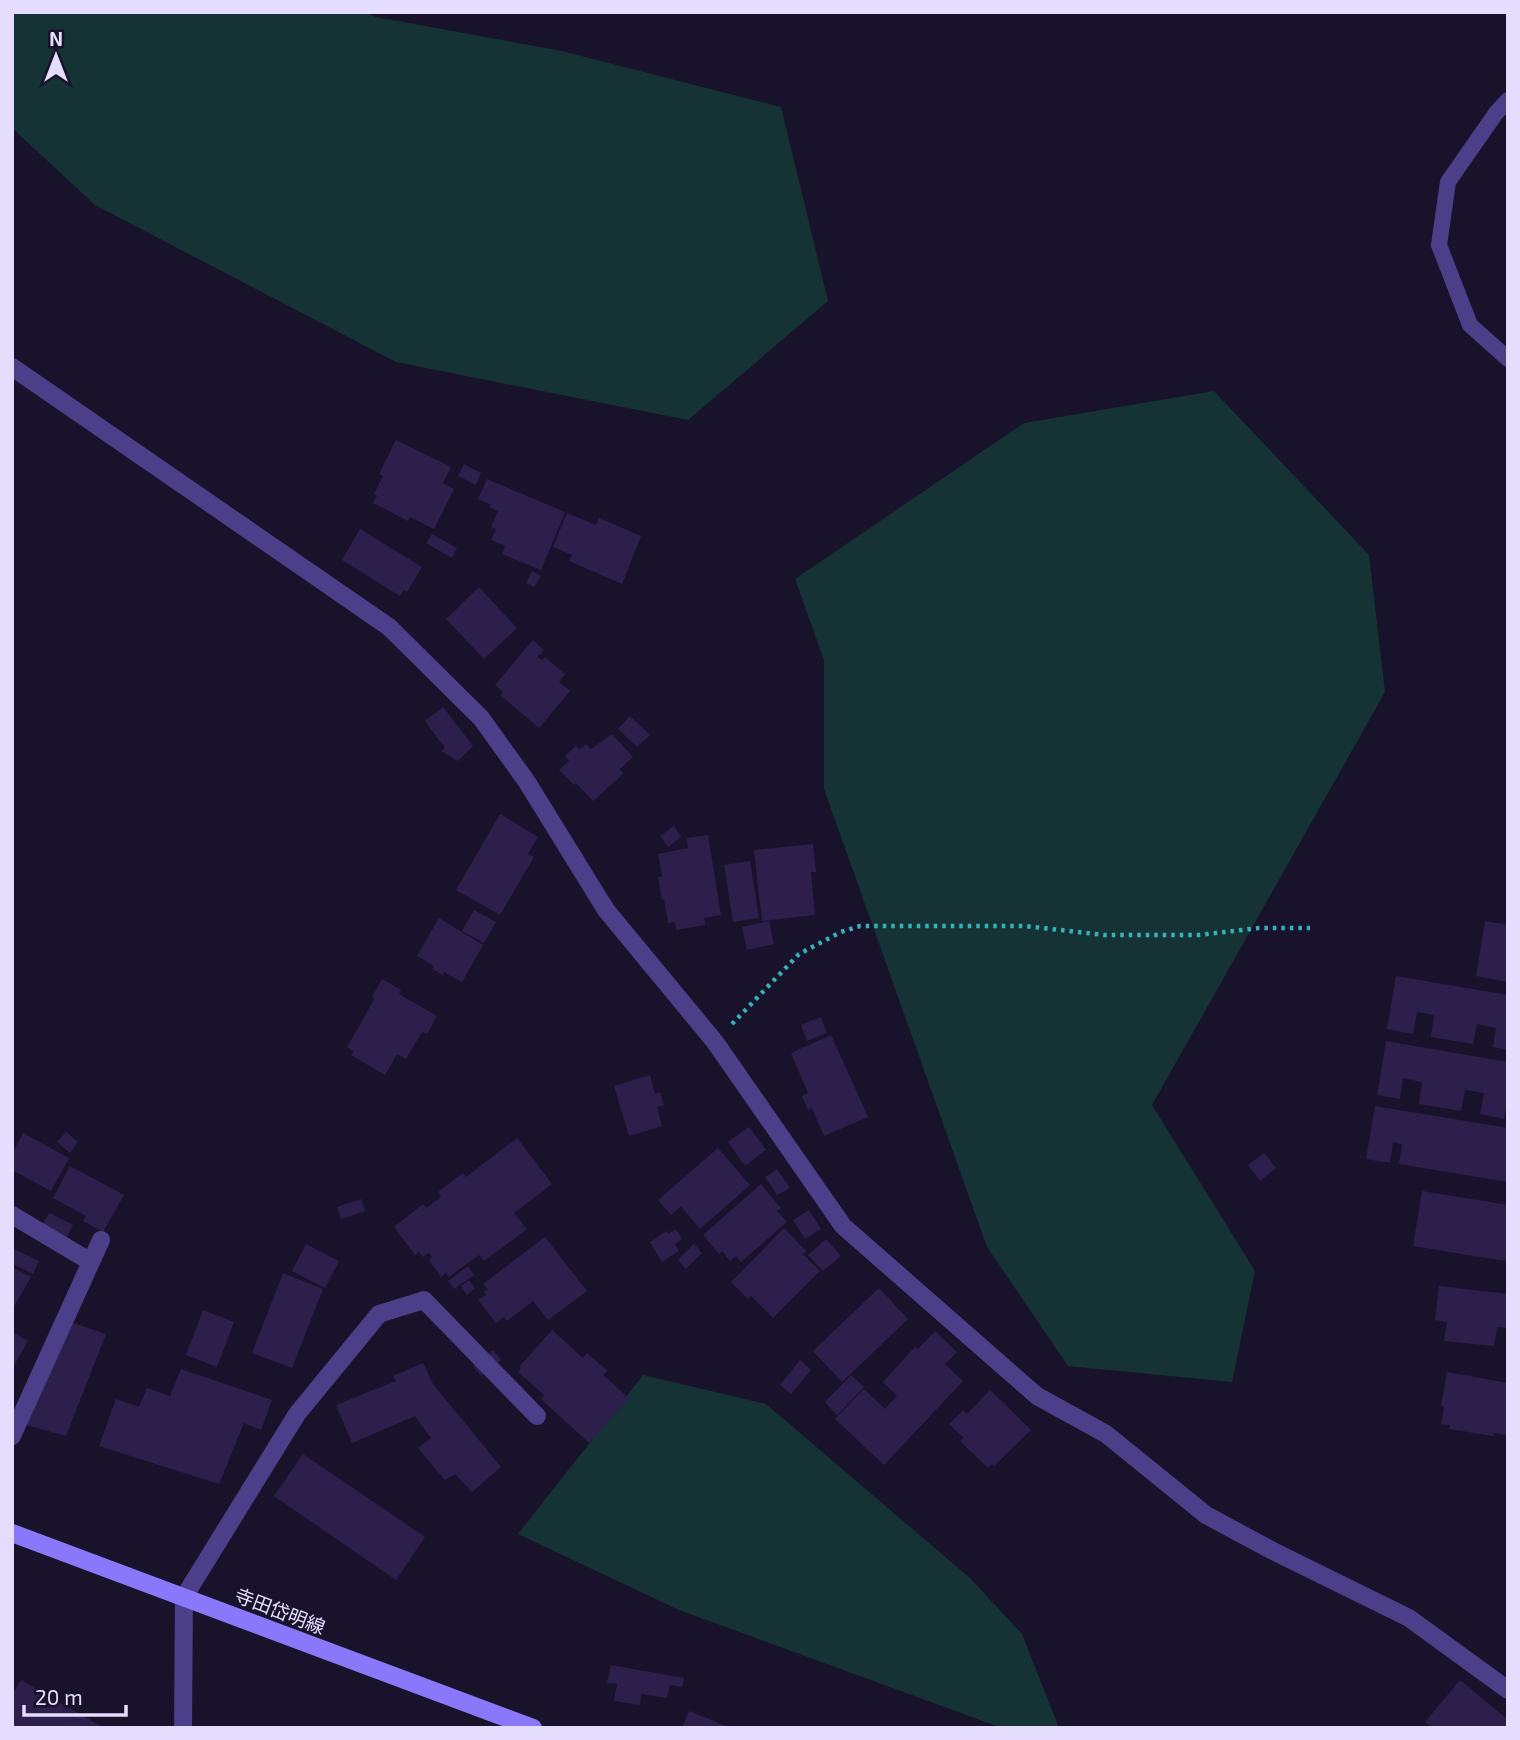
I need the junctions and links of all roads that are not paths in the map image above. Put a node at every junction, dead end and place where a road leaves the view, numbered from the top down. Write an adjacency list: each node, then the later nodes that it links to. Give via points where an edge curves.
1 (1506, 104): 2 (lane, via 1448,182 1439,245 1470,325)
2 (1508, 359)
3 (12, 368): 11 (street, via 389,627 481,718 527,782 606,910 715,1042 843,1226 1037,1396 1106,1434 1206,1515 1409,1618)
4 (12, 1215): 6 (street)
5 (101, 1240): 6 (street)
6 (91, 1262): 8 (street)
7 (537, 1416): 10 (street, via 424,1300 379,1314 297,1414)
8 (12, 1436)
9 (12, 1533): 10 (main road, 寺田岱明線)
10 (184, 1597): 12 (street); 13 (main road, 寺田岱明線)
11 (1508, 1690)
12 (183, 1728)
13 (533, 1728)

